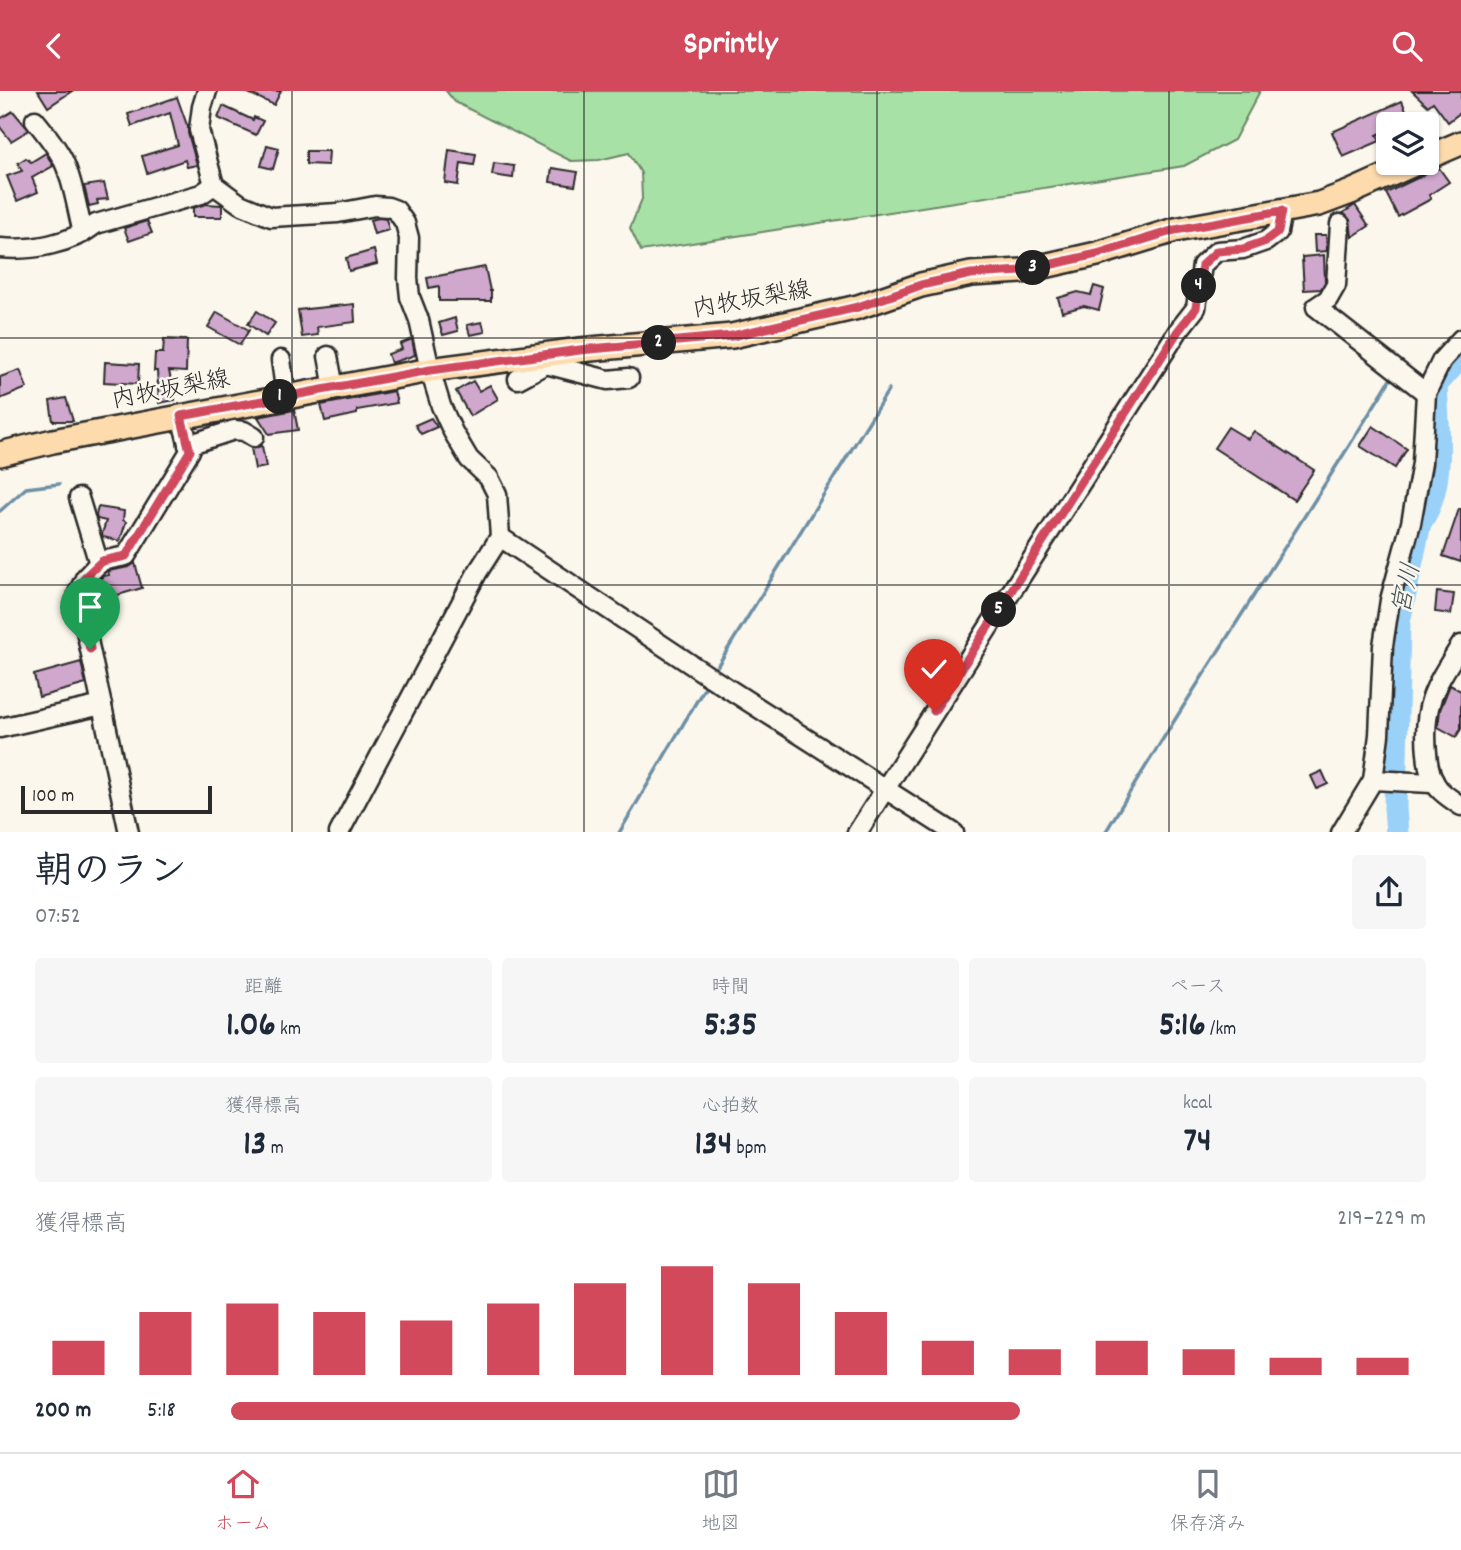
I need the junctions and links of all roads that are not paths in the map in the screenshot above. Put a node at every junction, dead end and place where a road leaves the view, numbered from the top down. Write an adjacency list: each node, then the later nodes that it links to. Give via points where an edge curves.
1 (208, 91): 6 (street, via 199,130)
2 (35, 120): 9 (street, via 64,161)
3 (1461, 143): 4 (main road)
4 (1439, 152)
5 (1389, 175): 7 (main road, 内牧坂梨線, via 1319,204)
6 (214, 185): 9 (street, via 201,194 96,224); 15 (street, via 240,204 271,217 375,206 396,210 409,238 410,297)
7 (1282, 211): 13 (main road, 内牧坂梨線, via 1175,230 1022,271 971,274 921,285 858,307 732,336); 33 (street, via 1278,232 1266,241 1217,251 1202,265 1196,308)
8 (1340, 224): 19 (street, via 1336,285 1316,307)
9 (83, 233): 10 (street, via 43,247)
10 (0, 248)
11 (1461, 339): 19 (street, via 1442,360)
12 (328, 356): 18 (street)
13 (545, 359): 15 (main road, 内牧坂梨線); 16 (street, via 608,380); 17 (street)
14 (281, 360): 20 (street)
15 (430, 370): 18 (main road, 内牧坂梨線); 26 (street, via 453,432 497,494)
16 (629, 378)
17 (518, 379)
18 (334, 388): 20 (main road, 内牧坂梨線)
19 (1426, 393): 31 (street, via 1422,463 1383,646)
20 (286, 396): 21 (main road, 内牧坂梨線)
21 (181, 416): 23 (street); 24 (main road, 内牧坂梨線)
22 (254, 437): 23 (street, via 234,430)
23 (188, 445): 27 (street, via 190,451 126,556)
24 (0, 454)
25 (79, 498): 27 (street)
26 (500, 537): 33 (street); 36 (street)
27 (99, 564): 29 (street, via 85,577 78,593)
28 (1461, 645): 32 (street, via 1435,689 1426,722)
29 (102, 705): 30 (street); 35 (street)
30 (0, 728)
31 (1376, 780): 32 (street); 39 (street)
32 (1433, 782): 34 (street)
33 (885, 787): 37 (street); 38 (street)
34 (1461, 806)
35 (129, 832)
36 (339, 832)
37 (857, 832)
38 (954, 832)
39 (1341, 832)

